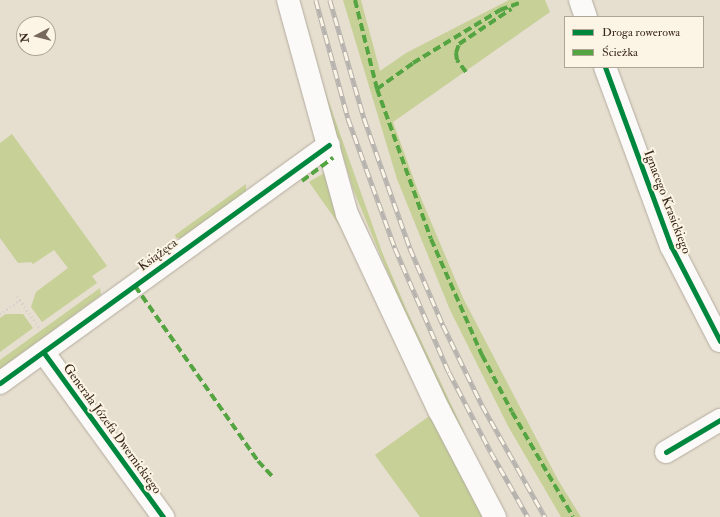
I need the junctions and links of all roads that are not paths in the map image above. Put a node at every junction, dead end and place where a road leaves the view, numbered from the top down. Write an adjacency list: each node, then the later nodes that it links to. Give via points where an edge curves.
1 (288, 0): 5 (street)
2 (580, 0): 3 (street)
3 (586, 16)
4 (605, 68): 6 (street, Ignacego Krasickiego, via 670,246)
5 (329, 145): 7 (street, Książęca); 12 (street, via 347,214 439,410)
6 (720, 341)
7 (44, 353): 8 (street, Książęca); 11 (street, Generała Józefa Dwernickiego)
8 (0, 383)
9 (720, 420): 10 (street)
10 (666, 452)
11 (163, 517)
12 (495, 517)

